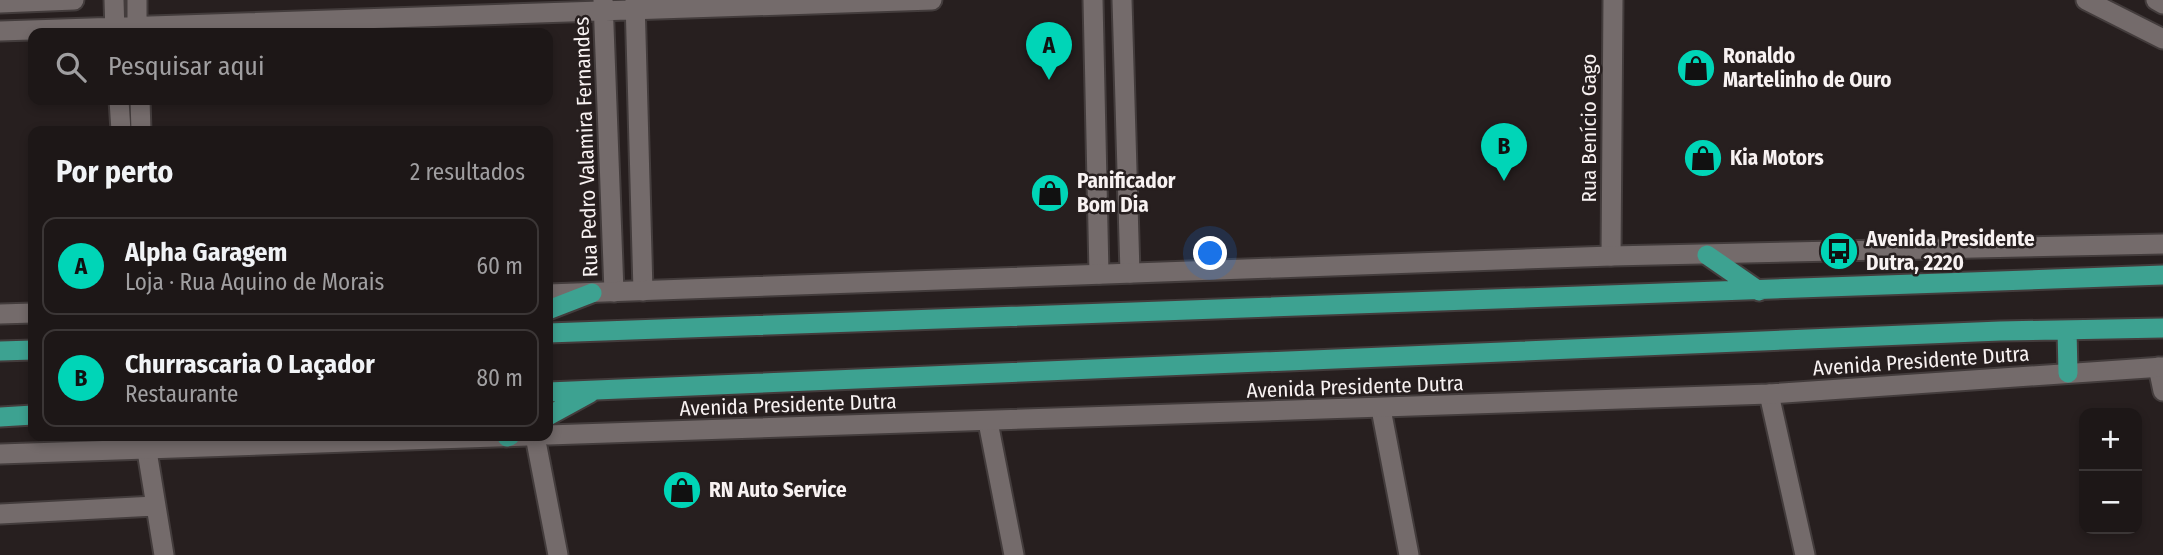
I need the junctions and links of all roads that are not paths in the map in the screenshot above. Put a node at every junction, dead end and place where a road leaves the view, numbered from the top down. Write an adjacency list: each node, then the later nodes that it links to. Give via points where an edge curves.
1 (74, 0): 10 (street)
2 (114, 0): 14 (street)
3 (137, 0): 15 (street)
4 (932, 0): 13 (street)
5 (1093, 0): 28 (street)
6 (1122, 0): 27 (street)
7 (1613, 0): 26 (street, Rua Benício Gago)
8 (2085, 0): 19 (street)
9 (2156, 0): 11 (street)
10 (0, 2)
11 (2163, 4)
12 (603, 5): 13 (street); 16 (street); 32 (street, Rua Pedro Valamira Fernandes)
13 (635, 5): 30 (street)
14 (115, 28)
15 (137, 28)
16 (174, 28)
17 (0, 31): 18 (street)
18 (28, 31)
19 (2163, 39)
20 (119, 105): 22 (street)
21 (140, 105): 23 (street)
22 (121, 126)
23 (141, 126)
24 (2163, 244): 25 (street)
25 (1707, 255): 26 (street); 31 (main road)
26 (1611, 256): 27 (street)
27 (1130, 273): 28 (street)
28 (1099, 274): 30 (street)
29 (2163, 275): 31 (main road)
30 (643, 291): 32 (street)
31 (1759, 291): 40 (main road)
32 (614, 292): 33 (street)
33 (592, 293): 34 (street); 35 (main road)
34 (553, 295)
35 (553, 308)
36 (28, 313): 37 (street)
37 (0, 314)
38 (2163, 328): 39 (main road, Avenida Presidente Dutra)
39 (2067, 330): 44 (main road); 45 (main road, Avenida Presidente Dutra)
40 (553, 334)
41 (28, 350): 42 (main road)
42 (0, 351)
43 (2160, 367): 44 (street, Avenida Presidente Dutra); 46 (street)
44 (2068, 373): 48 (street, Avenida Presidente Dutra)
45 (594, 390): 47 (main road, Avenida Presidente Dutra); 50 (main road)
46 (2163, 391)
47 (553, 392)
48 (1769, 394): 49 (street, Avenida Presidente Dutra); 65 (street)
49 (1381, 409): 53 (street, Avenida Presidente Dutra); 64 (street)
50 (553, 413)
51 (28, 415): 52 (main road)
52 (0, 417)
53 (988, 422): 54 (street, Avenida Presidente Dutra); 63 (street)
54 (553, 435)
55 (412, 441): 57 (street)
56 (536, 441): 62 (street)
57 (147, 452): 58 (street); 59 (street)
58 (0, 454)
59 (155, 506): 60 (street); 61 (street)
60 (0, 514)
61 (164, 555)
62 (558, 555)
63 (1014, 555)
64 (1409, 555)
65 (1805, 555)

